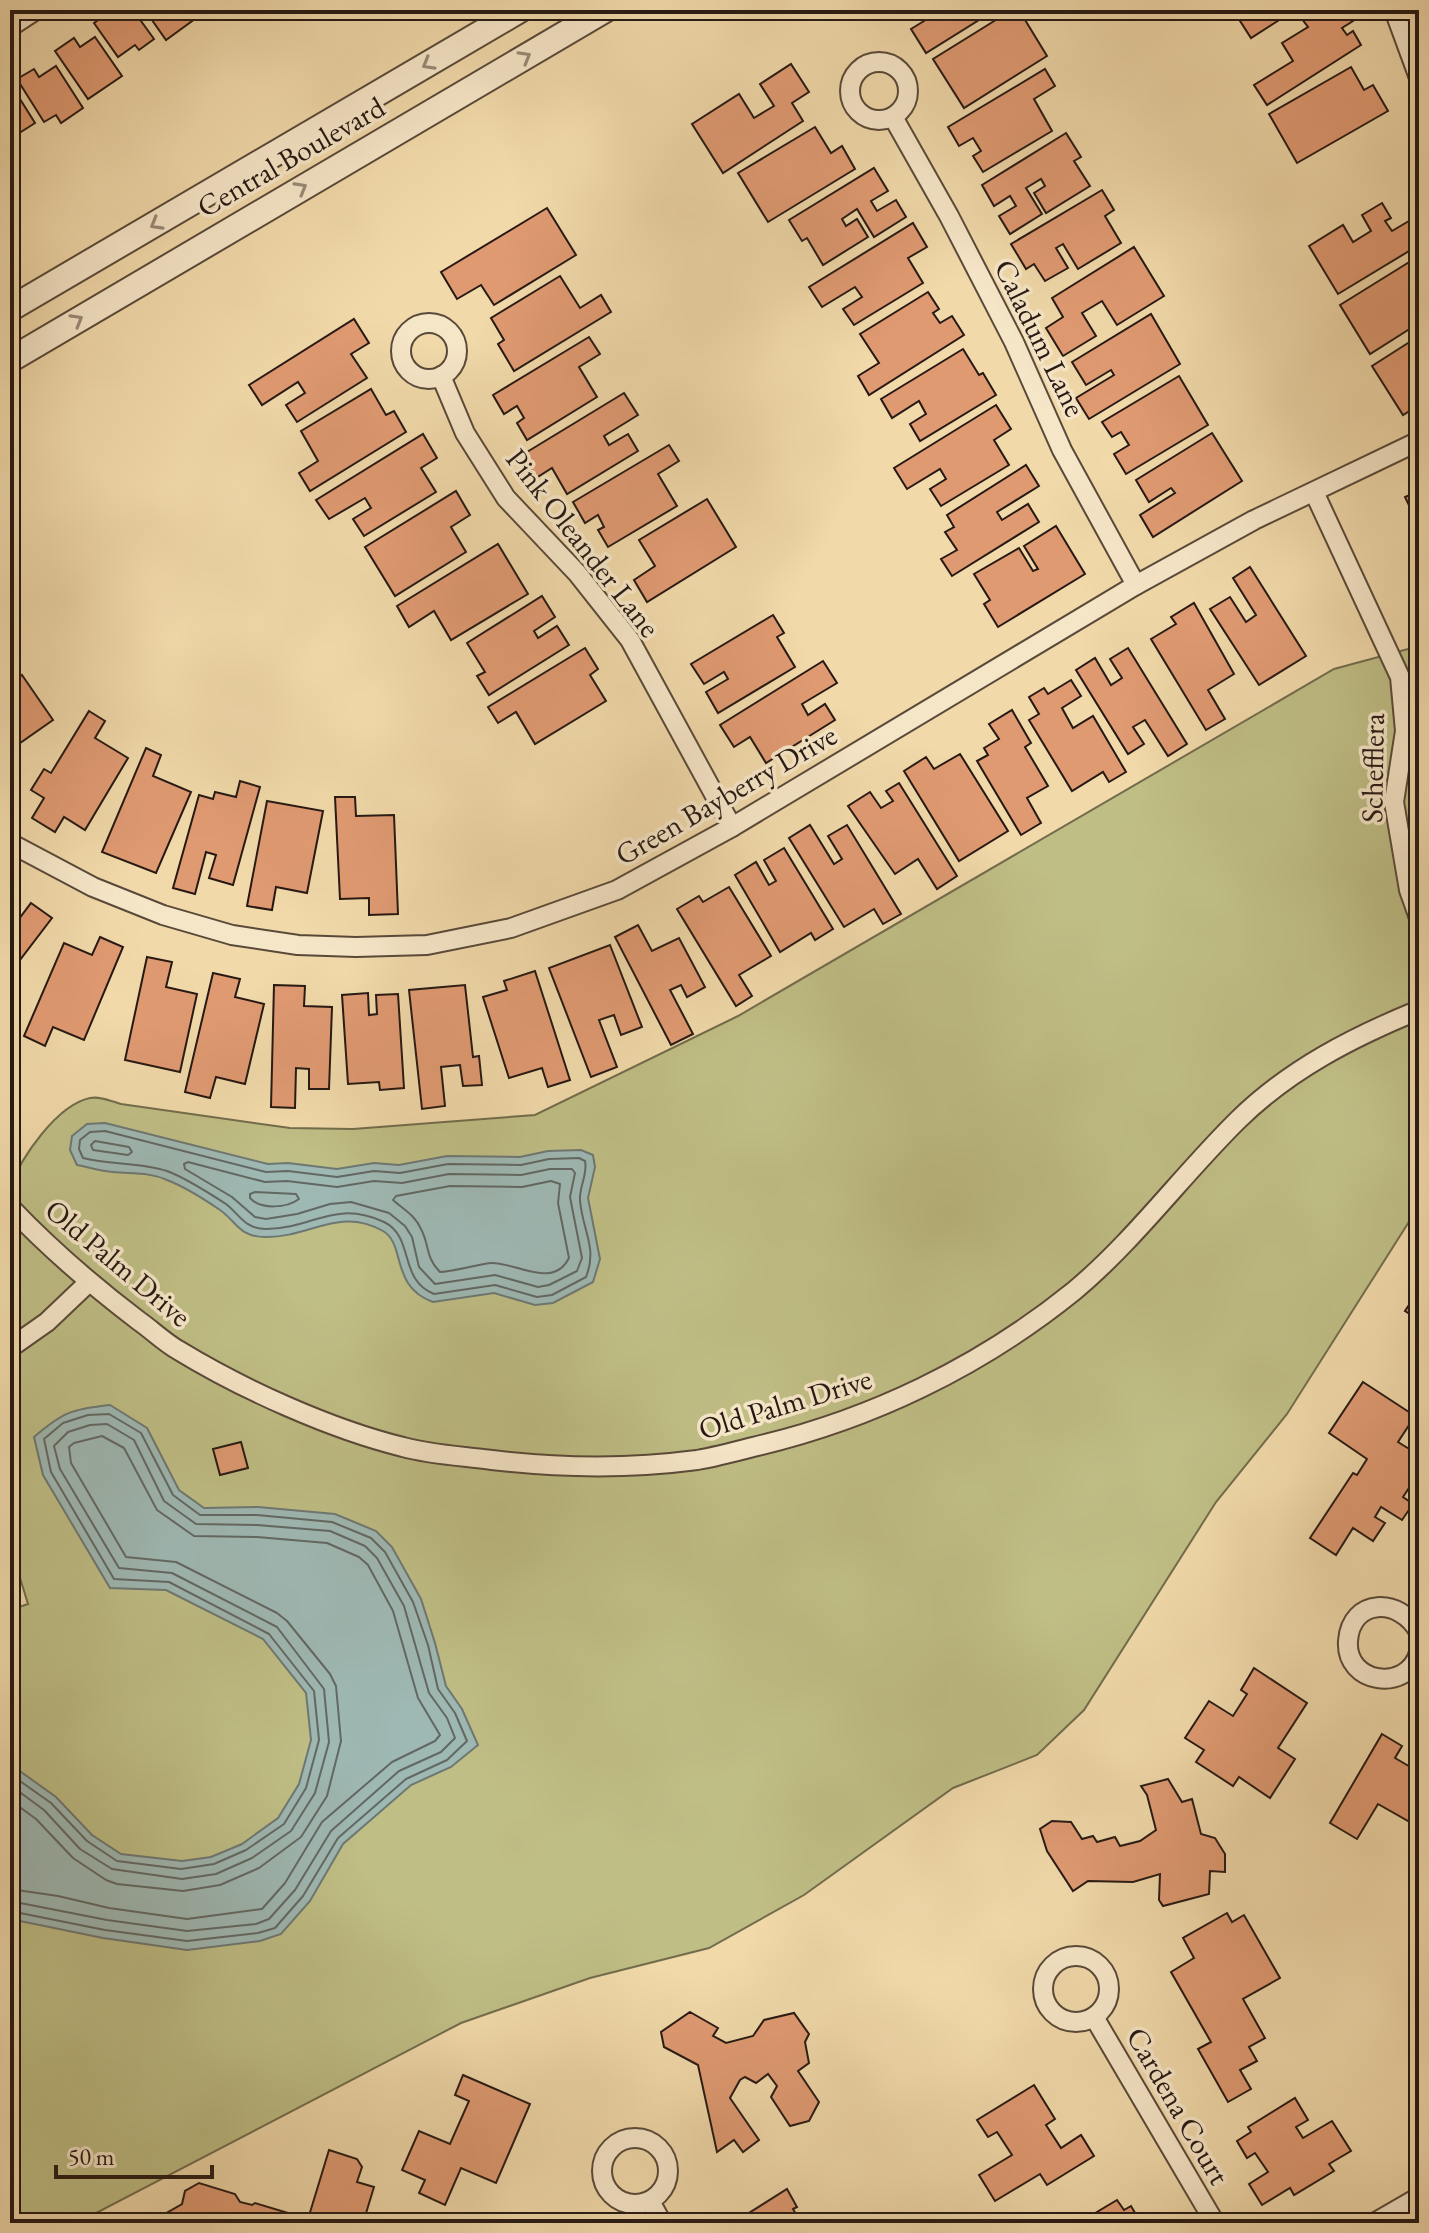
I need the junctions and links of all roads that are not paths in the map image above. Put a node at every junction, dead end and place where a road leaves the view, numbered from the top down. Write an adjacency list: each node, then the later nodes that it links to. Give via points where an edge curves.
1 (36, 10): 5 (street)
2 (520, 10): 8 (street, Central Boulevard, one-way to 8)
3 (605, 10): 9 (street, Central Boulevard, one-way to 3)
4 (1394, 10): 6 (street)
5 (10, 27)
6 (1419, 78)
7 (893, 117): 13 (street, Caladum Lane, via 949,216 1062,450)
8 (10, 309)
9 (10, 360)
10 (441, 376): 14 (street, Pink Oleander Lane, via 465,433 506,498 577,573 630,640)
11 (1419, 441): 12 (street, Green Bayberry Drive)
12 (1314, 492): 13 (street, Green Bayberry Drive); 16 (street, Schefflera, via 1400,677 1405,731 1394,802)
13 (1136, 585): 14 (street, Green Bayberry Drive)
14 (732, 827): 15 (street, Green Bayberry Drive, via 617,890 511,928 427,945 356,947 232,935 163,915 93,887)
15 (10, 843)
16 (1419, 918)
17 (1419, 1010): 19 (street, Old Palm Drive, via 1304,1066 1239,1119 1116,1252 1004,1342 932,1384 850,1419 699,1460 618,1467 537,1465 404,1448 328,1423 249,1388 176,1349)
18 (10, 1207): 19 (street, Old Palm Drive)
19 (88, 1283): 20 (street)
20 (10, 1348)
21 (1419, 1632): 22 (street, via 1402,1611 1374,1608 1361,1615 1348,1639 1355,1666 1380,1680 1395,1679)
22 (1418, 1659)
23 (1094, 2017): 27 (street, Cardena Court)
24 (1419, 2197): 28 (street)
25 (650, 2201): 26 (street)
26 (662, 2223)
27 (1215, 2223)
28 (1374, 2223)

